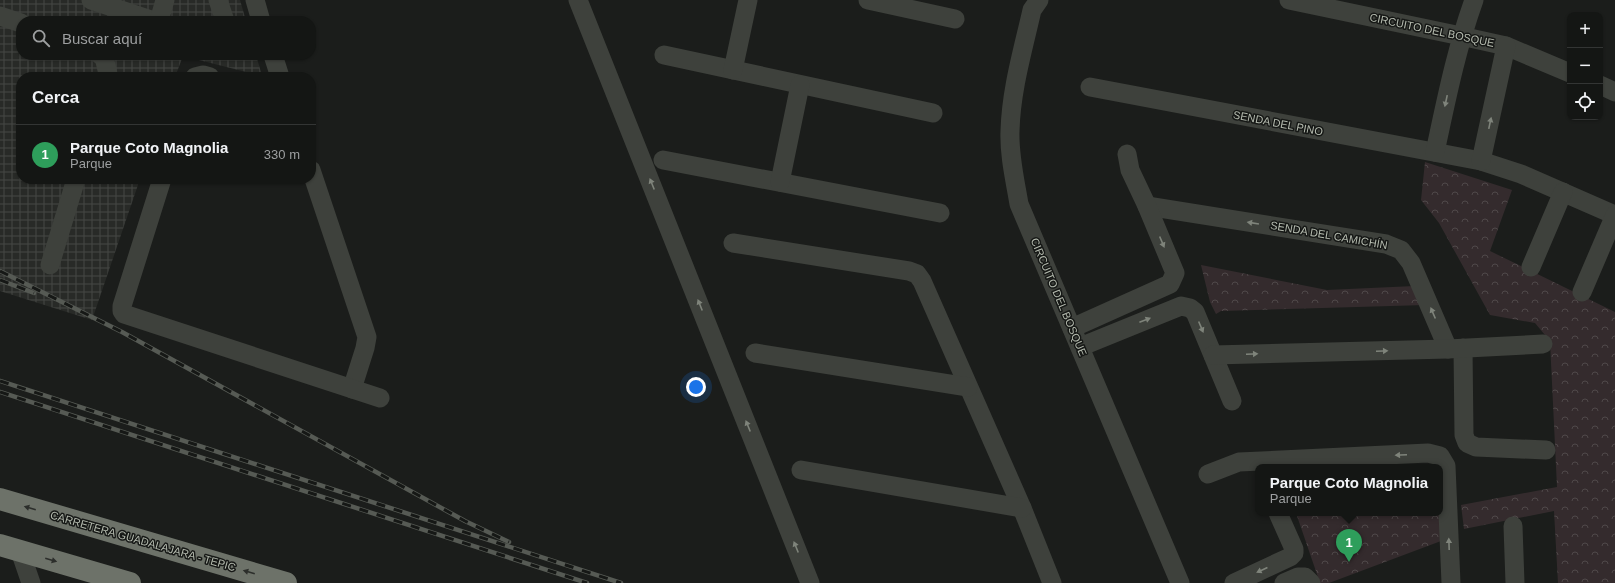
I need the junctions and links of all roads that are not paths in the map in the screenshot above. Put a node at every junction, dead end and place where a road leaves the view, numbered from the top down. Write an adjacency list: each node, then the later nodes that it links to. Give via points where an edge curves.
1 (91, 0): 13 (street)
2 (165, 0): 14 (street)
3 (218, 0): 15 (street)
4 (255, 0): 16 (street)
5 (578, 0): 72 (street, one-way to 5)
6 (748, 0): 24 (street)
7 (868, 0): 11 (street)
8 (1289, 0): 19 (street, CIRCUITO DEL BOSQUE)
9 (1474, 0): 19 (street)
10 (1034, 3): 49 (street, CIRCUITO DEL BOSQUE, via 1016,85 1010,131 1012,169 1019,204)
11 (912, 5): 17 (street)
12 (0, 16): 18 (street)
13 (139, 16)
14 (160, 16)
15 (223, 16)
16 (260, 16)
17 (955, 19)
18 (16, 21)
19 (1461, 36): 20 (street, CIRCUITO DEL BOSQUE); 33 (street, one-way to 33)
20 (1506, 46): 25 (street, CIRCUITO DEL BOSQUE); 36 (street, one-way to 20)
21 (664, 55): 24 (street)
22 (105, 60): 26 (street)
23 (275, 60): 27 (street)
24 (732, 70): 28 (street)
25 (1567, 71)
26 (108, 72)
27 (278, 72)
28 (800, 85): 32 (street); 37 (street)
29 (1603, 86): 31 (street)
30 (1090, 87): 33 (street, SENDA DEL PINO)
31 (1615, 92)
32 (933, 113)
33 (1436, 152): 36 (street, SENDA DEL PINO)
34 (1127, 154): 42 (street, via 1130,170)
35 (663, 160): 37 (street)
36 (1481, 161): 41 (street, SENDA DEL PINO)
37 (780, 182): 43 (street)
38 (74, 184): 46 (street)
39 (160, 184): 56 (street, via 122,306 124,314)
40 (316, 184): 56 (street, via 367,336)
41 (1563, 192): 44 (street, SENDA DEL PINO); 47 (street)
42 (1147, 206): 49 (street, one-way to 49, via 1175,273 1174,279 1170,284); 52 (street, SENDA DEL CAMICHÍN, one-way to 42, via 1411,263 1401,250 1386,244)
43 (940, 214)
44 (1615, 215): 48 (street)
45 (733, 243): 55 (street, via 916,274 922,281)
46 (50, 265)
47 (1531, 267)
48 (1582, 292)
49 (1072, 328): 51 (street, CIRCUITO DEL BOSQUE)
50 (1543, 344): 52 (street)
51 (1080, 347): 54 (street, one-way to 54, via 1181,306 1195,312); 74 (street, CIRCUITO DEL BOSQUE)
52 (1455, 348): 54 (street, one-way to 52); 59 (street, SENDA DEL CAMICHÍN, via 1467,443 1476,448)
53 (755, 353): 55 (street)
54 (1213, 355): 58 (street)
55 (968, 387): 65 (street)
56 (352, 389): 57 (street)
57 (380, 398)
58 (1232, 401)
59 (1546, 450)
60 (1270, 464): 78 (street, one-way to 60, via 1446,466 1440,456 1428,453)
61 (1255, 465): 63 (street, via 1239,462)
62 (801, 470): 65 (street)
63 (1208, 474)
64 (0, 499): 71 (highway, CARRETERA GUADALAJARA - TEPIC, one-way to 64)
65 (1022, 508): 73 (street)
66 (1279, 516): 75 (street, one-way to 75, via 1294,554)
67 (1513, 526): 79 (street)
68 (10, 548): 69 (street); 70 (highway, one-way to 70)
69 (31, 583)
70 (130, 583)
71 (286, 583)
72 (810, 583)
73 (1052, 583)
74 (1180, 583)
75 (1234, 583)
76 (1284, 583): 77 (street, via 1298,577 1305,577)
77 (1311, 583)
78 (1451, 583)
79 (1515, 583)

